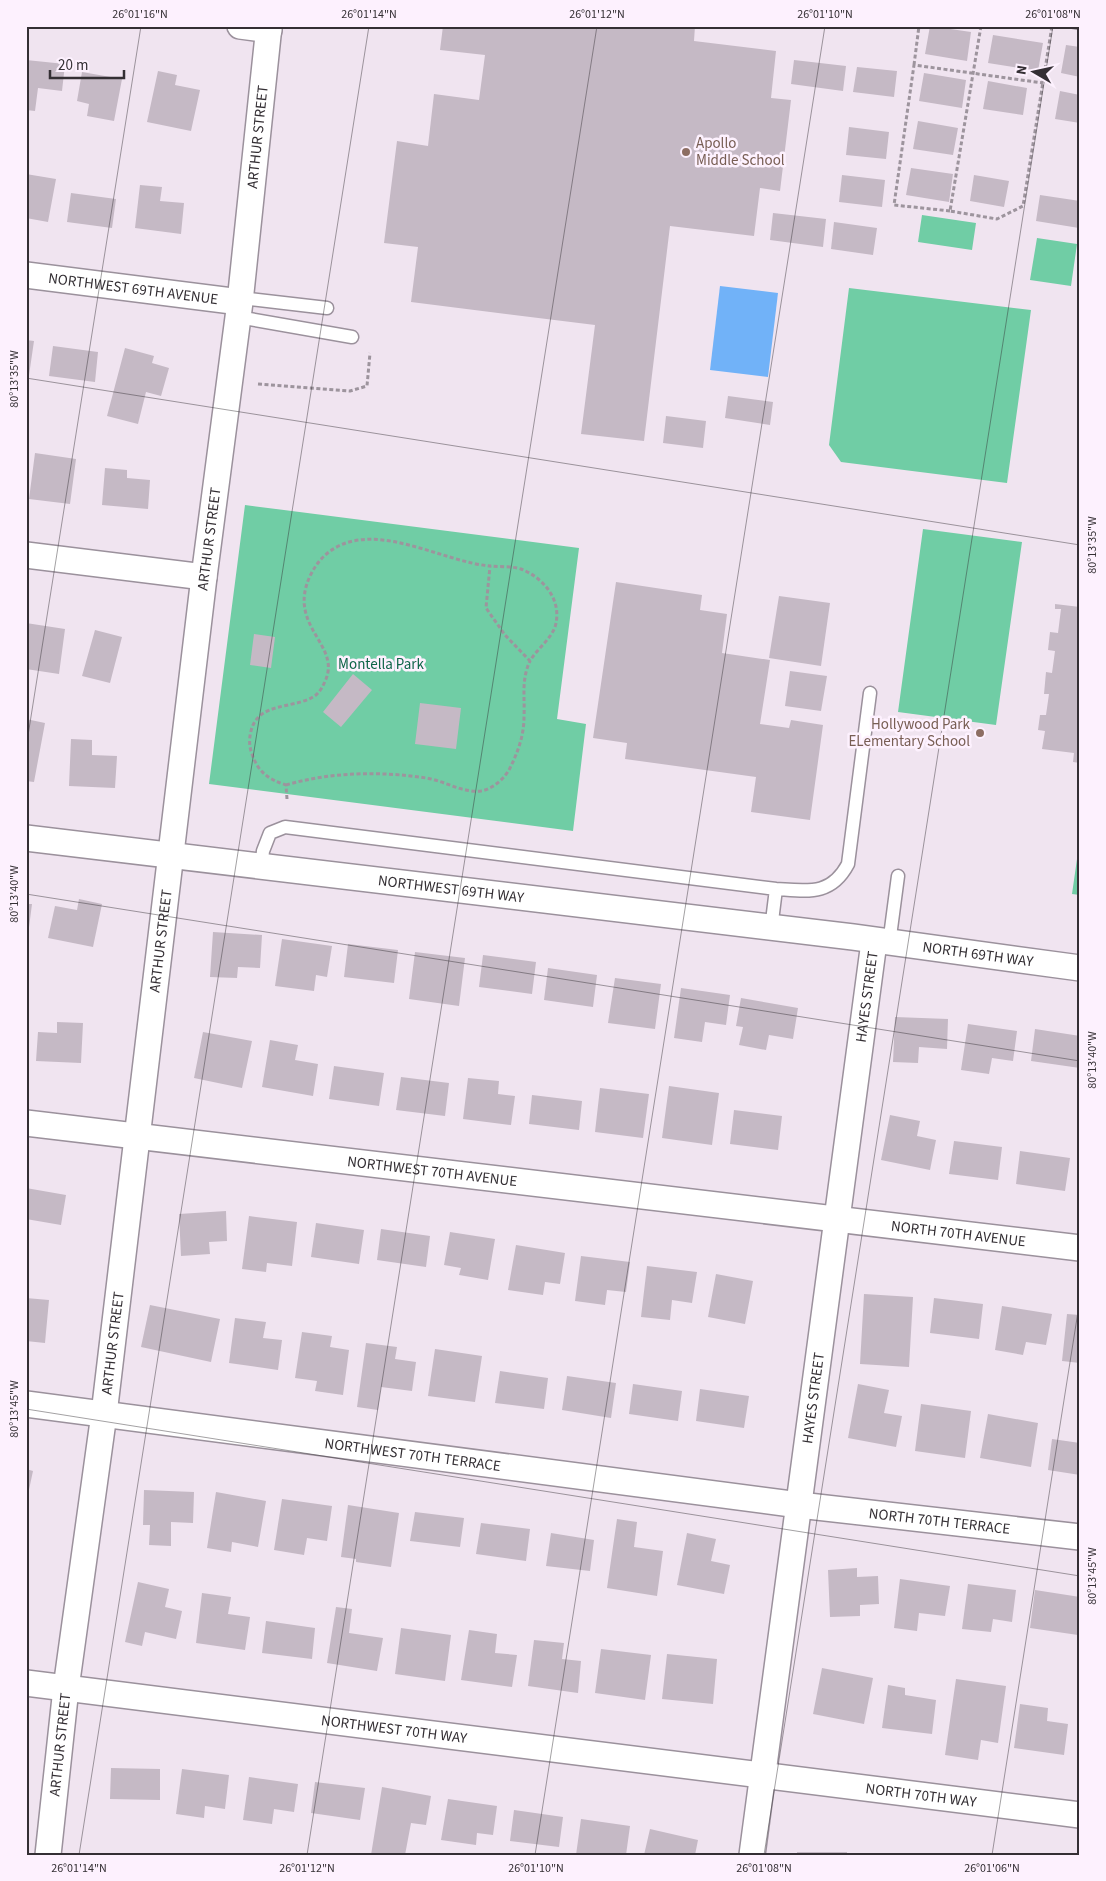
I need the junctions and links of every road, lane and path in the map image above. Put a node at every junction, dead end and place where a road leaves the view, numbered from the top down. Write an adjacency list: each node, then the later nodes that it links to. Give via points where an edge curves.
1 (240, 26): 5 (street)
2 (919, 26): 6 (path)
3 (981, 26): 7 (path)
4 (1052, 26): 8 (path)
5 (269, 28): 11 (street, ARTHUR STREET)
6 (914, 65): 7 (path); 9 (path, via 894,205)
7 (974, 73): 8 (path); 9 (path)
8 (1043, 84): 9 (path, via 1023,206 997,219)
9 (950, 211)
10 (26, 275): 11 (street, NORTHWEST 69TH AVENUE)
11 (240, 306): 12 (lane); 13 (lane); 18 (street, ARTHUR STREET)
12 (327, 308)
13 (352, 337)
14 (370, 353): 15 (path, via 367,386 350,391)
15 (258, 384)
16 (26, 555): 18 (street)
17 (490, 566): 19 (path, via 486,608); 19 (path, via 520,569 540,580 552,594 556,604 555,626); 21 (path, via 411,546 371,540 346,543 324,556 310,577 303,599 308,622 328,661 326,679 313,697 263,713 255,720 249,740 258,769 265,776)
18 (204, 577): 24 (street, ARTHUR STREET)
19 (530, 661): 21 (path, via 523,681 524,718 520,746 509,770 493,786 483,791 426,778 371,775 305,780)
20 (870, 693): 27 (lane, via 848,864 841,878 830,886 808,892)
21 (286, 785): 22 (path)
22 (287, 798)
23 (26, 838): 24 (street, NORTHWEST 69TH WAY)
24 (171, 856): 25 (street, NORTHWEST 69TH WAY); 32 (street, ARTHUR STREET)
25 (261, 868): 27 (lane, via 270,833 285,827); 28 (street, NORTHWEST 69TH WAY)
26 (898, 876): 29 (lane)
27 (776, 889): 28 (lane)
28 (770, 929): 29 (street, NORTHWEST 69TH WAY)
29 (882, 943): 30 (street, NORTH 69TH WAY); 33 (street, HAYES STREET)
30 (1080, 968)
31 (26, 1122): 32 (street, NORTHWEST 70TH AVENUE)
32 (137, 1136): 33 (street, NORTHWEST 70TH AVENUE); 36 (street, ARTHUR STREET)
33 (837, 1220): 34 (street, NORTH 70TH AVENUE); 37 (street, HAYES STREET)
34 (1080, 1248)
35 (26, 1404): 36 (street, NORTHWEST 70TH TERRACE)
36 (104, 1414): 37 (street, NORTHWEST 70TH TERRACE); 40 (street, ARTHUR STREET)
37 (799, 1505): 38 (street, NORTH 70TH TERRACE); 41 (street, HAYES STREET)
38 (1080, 1537)
39 (26, 1683): 40 (street, NORTHWEST 70TH WAY)
40 (66, 1688): 41 (street, NORTHWEST 70TH WAY); 43 (street, ARTHUR STREET)
41 (762, 1776): 42 (street, NORTH 70TH WAY); 44 (street, HAYES STREET)
42 (1080, 1815)
43 (48, 1855)
44 (752, 1855)

